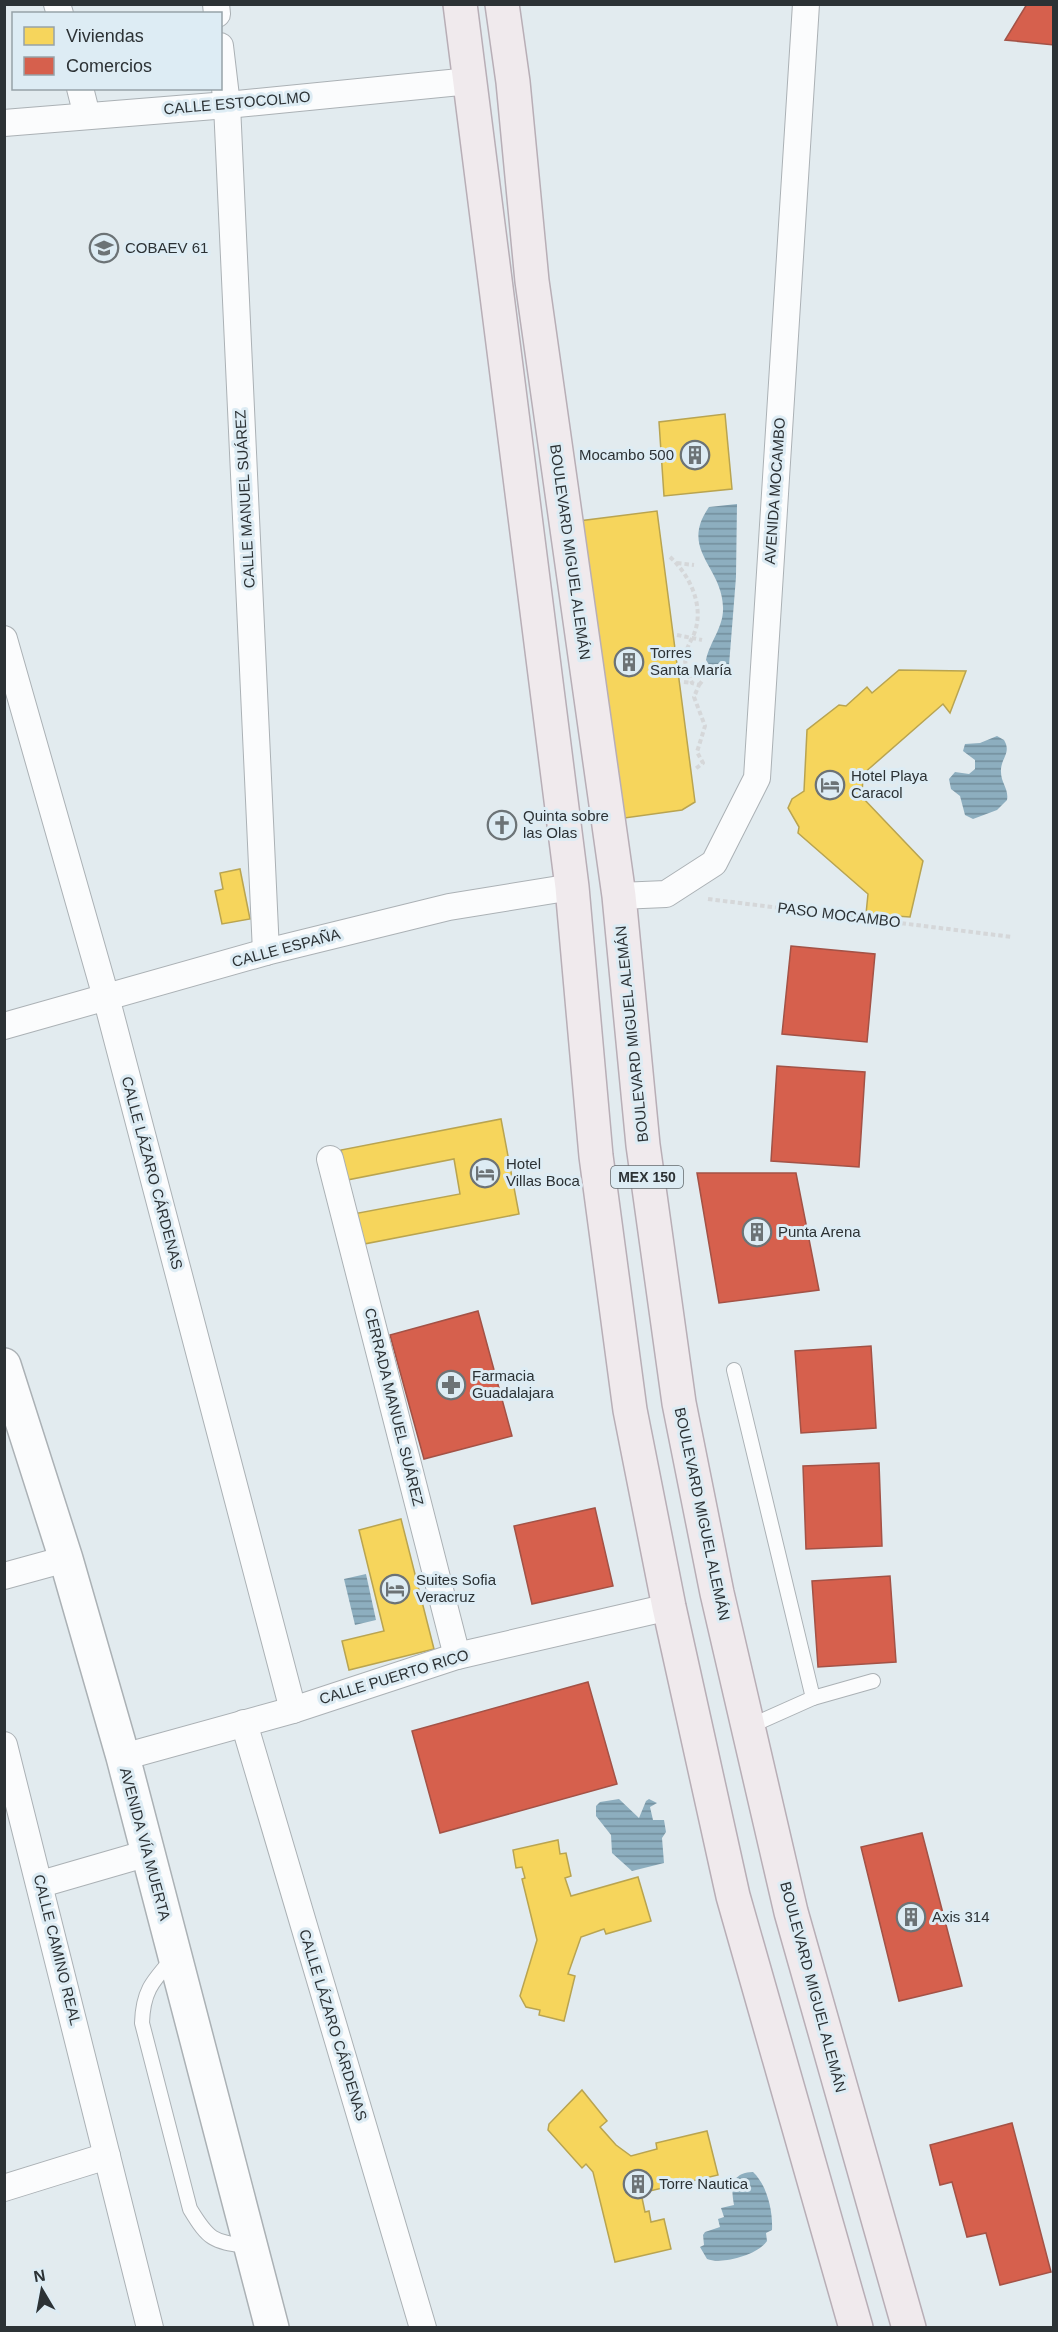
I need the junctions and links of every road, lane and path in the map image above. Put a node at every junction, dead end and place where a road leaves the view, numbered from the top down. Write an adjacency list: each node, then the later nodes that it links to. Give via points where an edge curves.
1 (460, 4): 5 (main road, MEX 150)
2 (502, 4): 24 (main road, BOULEVARD MIGUEL ALEMÁN / MEX 150, via 532,281)
3 (806, 4): 23 (street, AVENIDA MOCAMBO, via 757,778 714,863)
4 (222, 63): 7 (street, CALLE MANUEL SUÁREZ)
5 (470, 81): 7 (street, CALLE ESTOCOLMO); 22 (main road, MEX 150)
6 (80, 90): 8 (street)
7 (227, 105): 8 (street, CALLE ESTOCOLMO); 26 (street, CALLE MANUEL SUÁREZ)
8 (87, 116): 9 (street, CALLE ESTOCOLMO)
9 (4, 123)
10 (670, 557): 11 (path)
11 (676, 563): 12 (path); 14 (path, via 686,574 696,600)
12 (694, 565)
13 (677, 635): 14 (path)
14 (691, 638): 16 (path); 19 (path, via 685,662)
15 (4, 639): 27 (street, CALLE LÁZARO CÁRDENAS)
16 (702, 640)
17 (703, 680): 20 (path)
18 (684, 682): 19 (path)
19 (692, 683): 20 (path)
20 (699, 686): 21 (path, via 694,697 705,726 697,752 703,763)
21 (694, 770)
22 (572, 887): 26 (street, CALLE ESPAÑA, via 449,907); 34 (main road, MEX 150, via 596,1156 630,1410)
23 (666, 894): 24 (street); 25 (path, PASO MOCAMBO)
24 (619, 896): 40 (main road, BOULEVARD MIGUEL ALEMÁN / MEX 150, via 643,1145 679,1403)
25 (1012, 937)
26 (266, 952): 27 (street, CALLE ESPAÑA)
27 (106, 997): 28 (street, CALLE ESPAÑA); 38 (street, CALLE LÁZARO CÁRDENAS)
28 (4, 1026)
29 (330, 1159): 35 (street, CERRADA MANUEL SUÁREZ)
30 (4, 1365): 32 (street, AVENIDA VÍA MUERTA)
31 (734, 1370): 37 (lane)
32 (66, 1559): 33 (street); 42 (street, AVENIDA VÍA MUERTA)
33 (4, 1576)
34 (669, 1607): 35 (street, CALLE PUERTO RICO); 52 (main road, MEX 150, via 733,1896)
35 (457, 1656): 38 (street, CALLE PUERTO RICO)
36 (873, 1681): 37 (lane)
37 (813, 1698): 40 (lane)
38 (293, 1710): 39 (street, CALLE PUERTO RICO)
39 (244, 1723): 42 (street, CALLE PUERTO RICO); 51 (street, CALLE LÁZARO CÁRDENAS)
40 (748, 1727): 53 (main road, BOULEVARD MIGUEL ALEMÁN / MEX 150, via 791,1912)
41 (4, 1744): 44 (street, CALLE CAMINO REAL)
42 (123, 1757): 43 (street, AVENIDA VÍA MUERTA)
43 (148, 1853): 44 (street); 45 (street, AVENIDA VÍA MUERTA)
44 (41, 1884): 46 (street, CALLE CAMINO REAL)
45 (174, 1956): 48 (street, AVENIDA VÍA MUERTA); 48 (lane, via 149,1985 142,2023 190,2209 204,2232 217,2241)
46 (108, 2156): 47 (street); 49 (street, CALLE CAMINO REAL)
47 (4, 2188)
48 (251, 2247): 50 (street, AVENIDA VÍA MUERTA)
49 (150, 2328)
50 (272, 2328)
51 (423, 2328)
52 (856, 2328)
53 (909, 2328)

